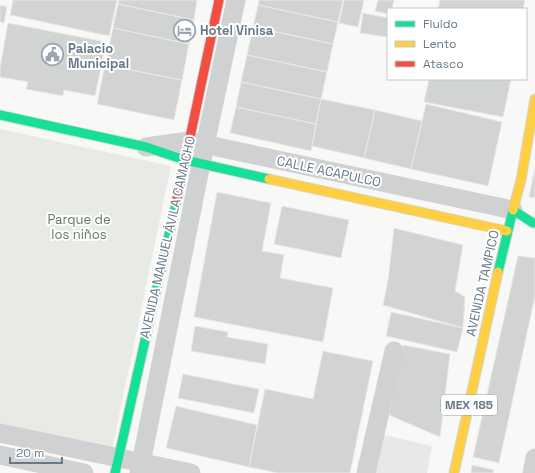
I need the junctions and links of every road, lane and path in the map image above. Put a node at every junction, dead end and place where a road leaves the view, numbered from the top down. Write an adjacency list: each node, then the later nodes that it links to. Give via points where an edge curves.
1 (219, 0): 5 (street, AVENIDA MANUEL ÁVILA CAMACHO)
2 (236, 0): 5 (street, AVENIDA MANUEL ÁVILA CAMACHO)
3 (535, 100): 8 (street, AVENIDA TAMPICO)
4 (0, 115): 6 (street, CALLE ACAPULCO)
5 (197, 143): 6 (street, CALLE ACAPULCO); 7 (street, AVENIDA MANUEL ÁVILA CAMACHO); 8 (street, CALLE ACAPULCO)
6 (146, 146): 7 (street, CALLE ACAPULCO)
7 (193, 162): 10 (street, CALLE ACAPULCO); 15 (street, AVENIDA MANUEL ÁVILA CAMACHO); 16 (street, AVENIDA MANUEL ÁVILA CAMACHO)
8 (513, 210): 9 (street); 10 (street, AVENIDA TAMPICO)
9 (534, 223): 10 (street)
10 (507, 231): 20 (street, AVENIDA TAMPICO / MEX 185)
11 (394, 351): 19 (street)
12 (0, 433): 15 (street)
13 (0, 456): 17 (street)
14 (535, 458): 21 (street)
15 (117, 465): 16 (street)
16 (140, 468): 18 (street)
17 (84, 473)
18 (191, 473)
19 (366, 473)
20 (454, 473)
21 (532, 473)

